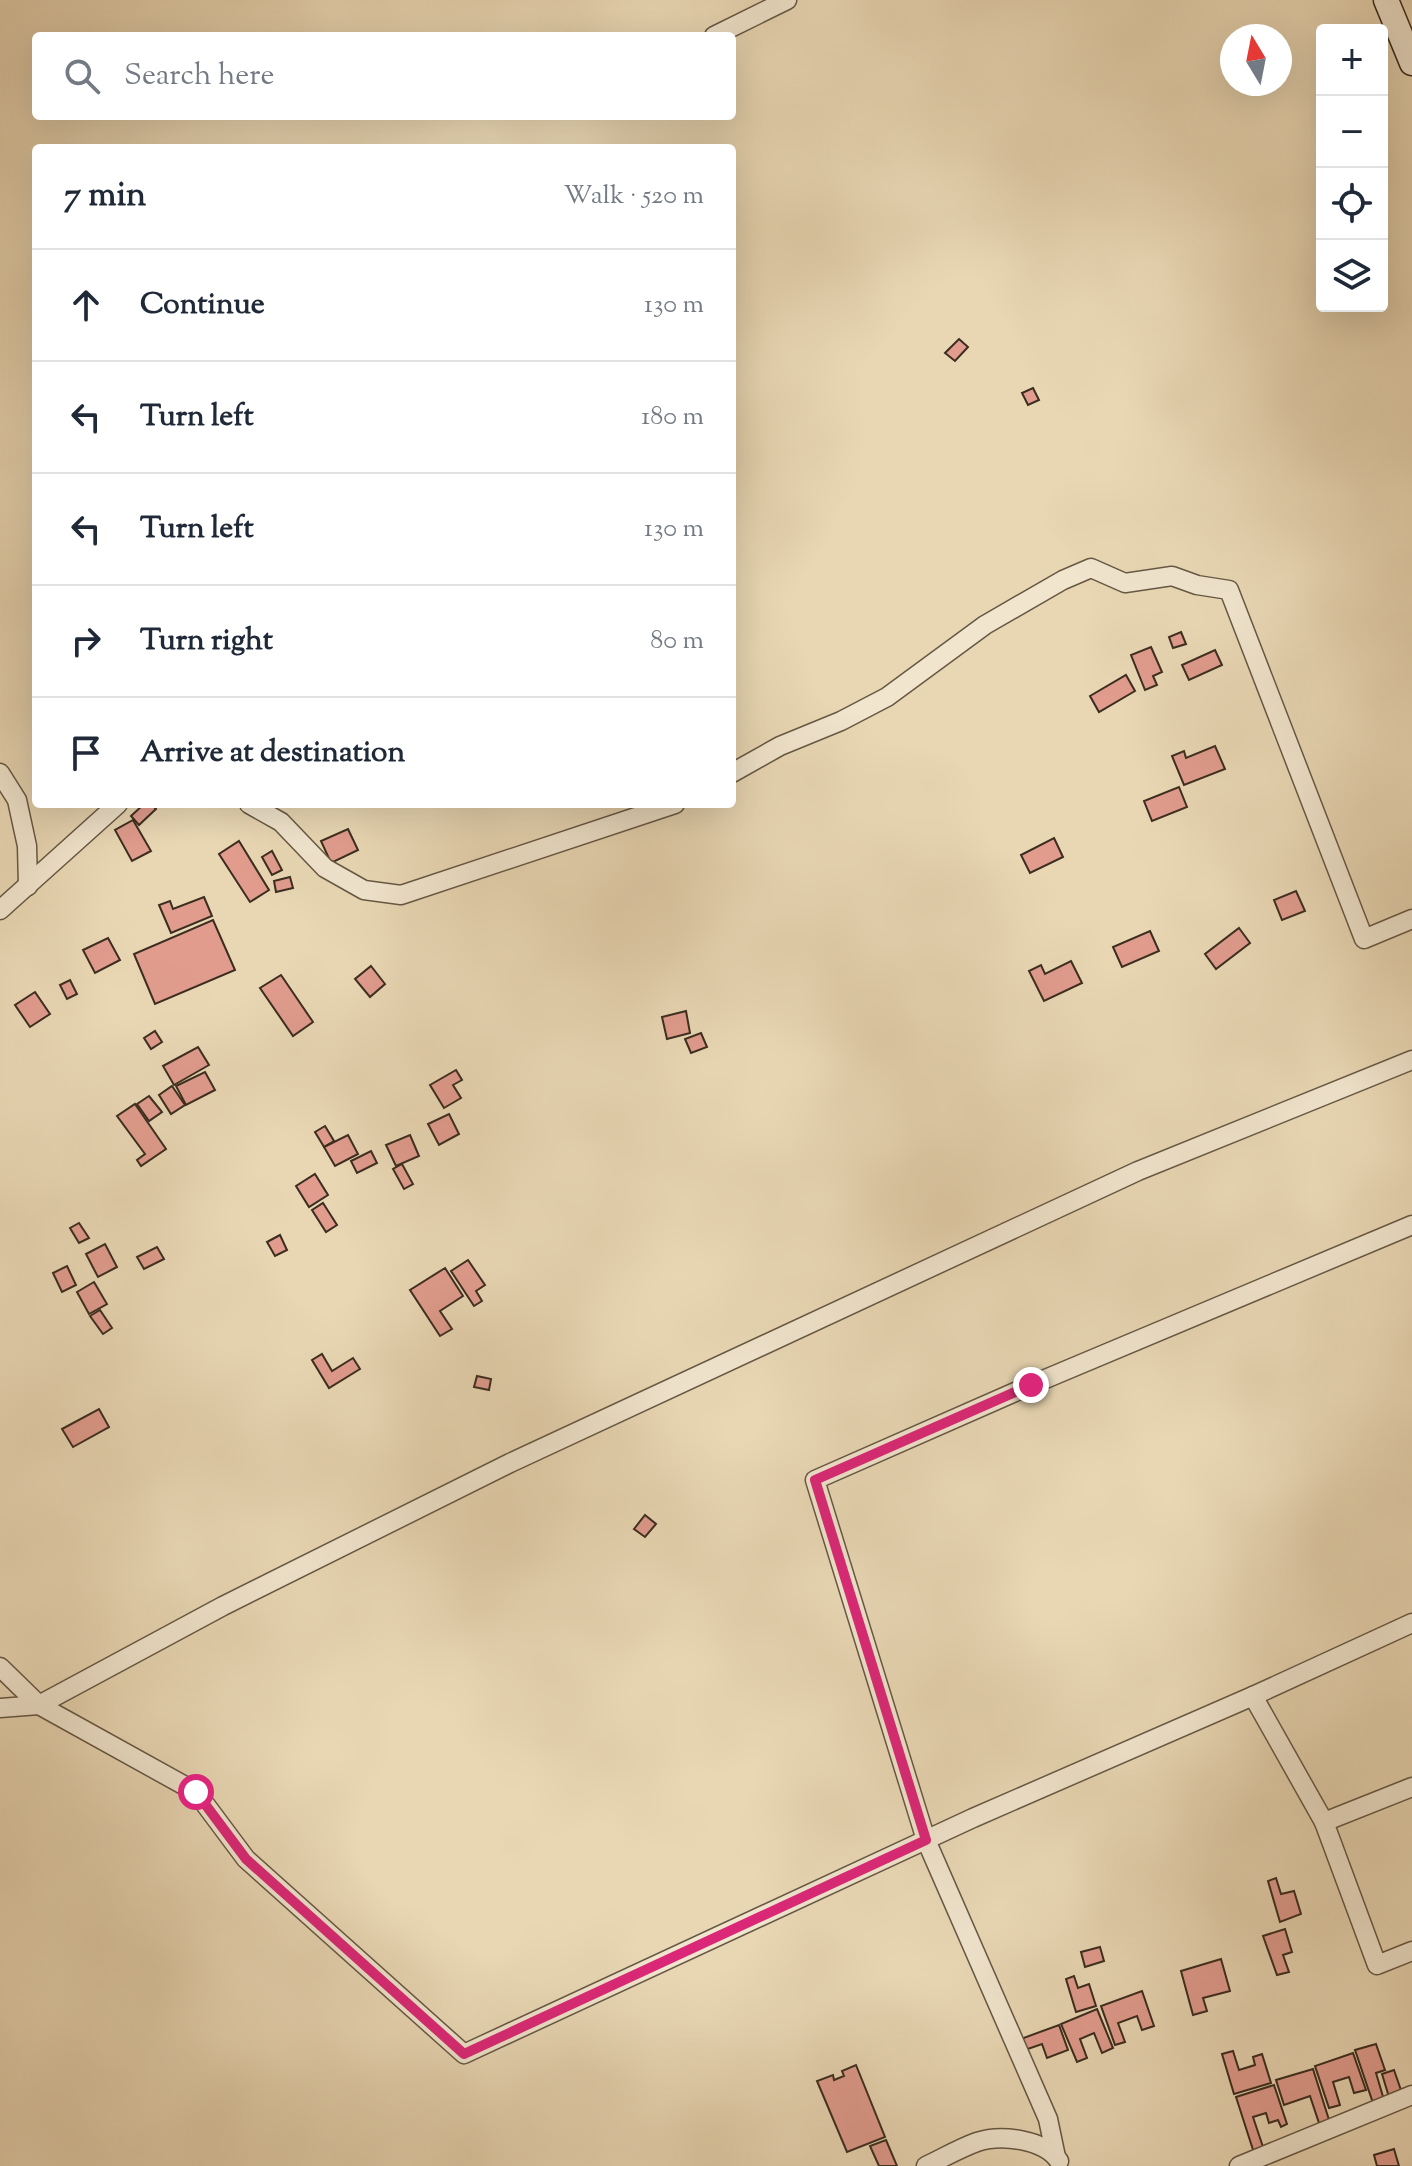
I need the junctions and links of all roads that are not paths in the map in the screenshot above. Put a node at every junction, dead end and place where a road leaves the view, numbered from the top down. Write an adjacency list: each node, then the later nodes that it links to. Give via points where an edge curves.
1 (787, 0): 3 (street)
2 (1386, 0): 4 (main road)
3 (722, 32)
4 (1412, 63)
5 (736, 771): 12 (street, via 887,697 985,625 1063,580 1091,568 1125,583 1172,576 1229,590 1364,939)
6 (0, 773): 10 (street, via 17,800 27,846)
7 (114, 808): 10 (street)
8 (256, 808): 9 (street, via 281,822 325,868 364,890 401,895)
9 (663, 808)
10 (28, 886): 11 (street)
11 (0, 910)
12 (1412, 919)
13 (1412, 1060): 18 (street, via 1138,1171 524,1457 223,1606)
14 (1412, 1225): 22 (street, via 815,1480)
15 (1412, 1623): 17 (street)
16 (0, 1667): 18 (street)
17 (1253, 1696): 21 (street); 22 (street)
18 (39, 1705): 19 (street); 22 (street, via 196,1792 246,1859 464,2054)
19 (0, 1708)
20 (1412, 1787): 21 (street)
21 (1324, 1822): 23 (street, via 1377,1965)
22 (926, 1840): 25 (street, via 1043,2107)
23 (1412, 1951)
24 (1412, 2095): 27 (street)
25 (1059, 2161): 26 (street, via 1036,2144 1011,2139 979,2141)
26 (926, 2166)
27 (1239, 2166)

